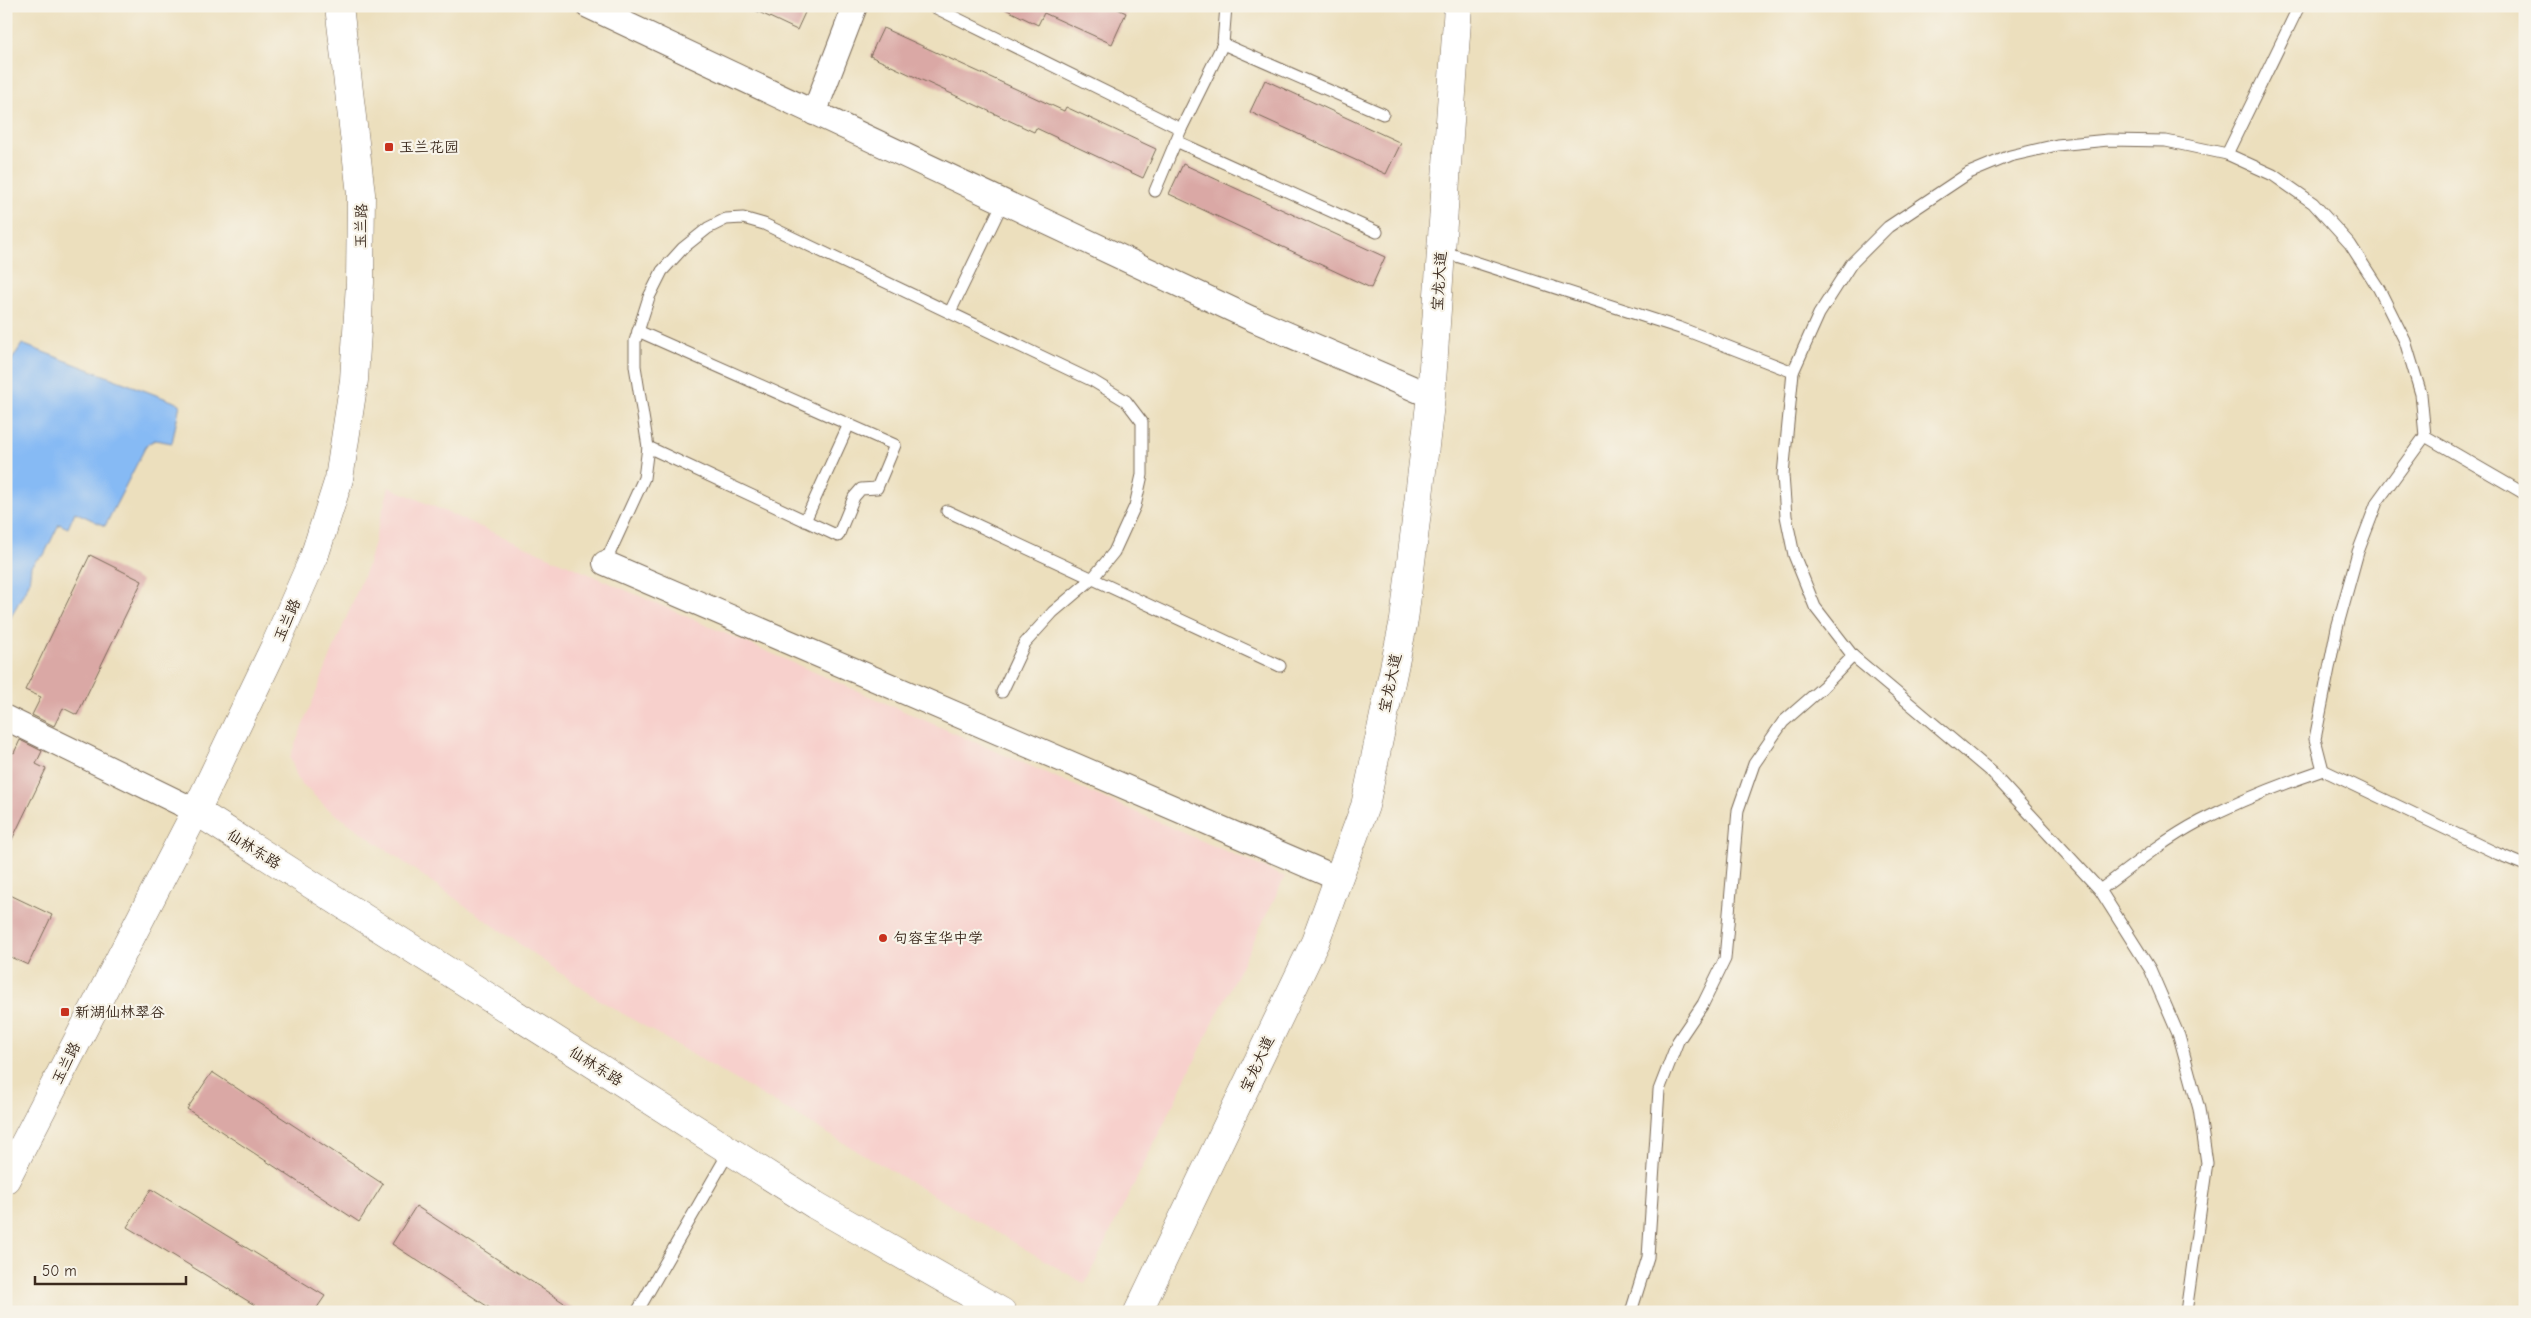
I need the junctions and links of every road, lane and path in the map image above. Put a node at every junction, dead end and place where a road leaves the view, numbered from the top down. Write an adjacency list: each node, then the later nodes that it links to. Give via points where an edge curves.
1 (339, 6): 35 (street, 玉兰路, via 361,194 354,380 339,479 314,558)
2 (588, 6): 9 (street)
3 (855, 6): 9 (street)
4 (932, 6): 11 (lane)
5 (1226, 6): 8 (lane)
6 (1458, 6): 17 (street, 宝龙大道)
7 (2299, 6): 13 (lane)
8 (1223, 44): 10 (lane); 11 (lane)
9 (814, 113): 15 (street)
10 (1383, 114)
11 (1181, 129): 12 (lane)
12 (1176, 141): 14 (lane); 16 (lane)
13 (2228, 154): 20 (lane, via 2166,141 2108,140 2057,145 2010,156 1969,173 1888,227 1851,264 1819,314); 23 (lane, via 2273,174 2313,203 2350,244 2379,289 2405,341 2421,394)
14 (1154, 190)
15 (1003, 202): 18 (lane); 21 (street, via 1250,318)
16 (1377, 232)
17 (1441, 251): 20 (lane, via 1680,328); 21 (street, 宝龙大道)
18 (950, 312): 19 (lane, via 764,224 743,218 726,219 708,228 683,248 662,271); 29 (lane, via 1094,381 1126,400 1142,422 1142,475 1135,506 1114,552)
19 (638, 331): 22 (lane); 24 (lane, via 636,366)
20 (1793, 372): 30 (lane, via 1783,475 1786,516 1794,555 1814,607)
21 (1431, 396): 37 (street, 宝龙大道, via 1404,620 1364,806)
22 (849, 424): 27 (lane); 27 (lane, via 895,444 877,488 861,489 854,497 838,536)
23 (2425, 436): 25 (lane); 34 (lane, via 2377,502 2358,552 2336,628 2316,739)
24 (648, 447): 27 (lane); 28 (lane, via 644,478)
25 (2525, 494)
26 (947, 512): 29 (lane)
27 (805, 521)
28 (605, 563): 37 (street)
29 (1092, 579): 31 (lane); 32 (lane, via 1053,612 1025,643)
30 (1853, 656): 38 (lane, via 1992,773); 44 (lane, via 1783,722 1754,764 1738,810 1725,959 1704,1004 1678,1041 1659,1090 1648,1258)
31 (1280, 666)
32 (1002, 692)
33 (6, 718): 35 (street)
34 (2323, 770): 36 (lane); 38 (lane, via 2200,822 2148,853)
35 (196, 811): 39 (street, 仙林东路); 40 (street, 玉兰路)
36 (2525, 865)
37 (1339, 879): 43 (street, 宝龙大道, via 1311,951)
38 (2100, 890): 45 (lane, via 2150,969 2179,1036 2200,1109 2207,1163)
39 (730, 1150): 41 (lane); 42 (street, 仙林东路, via 815,1205)
40 (6, 1179)
41 (636, 1312)
42 (1002, 1312)
43 (1138, 1312)
44 (1631, 1312)
45 (2186, 1312)

